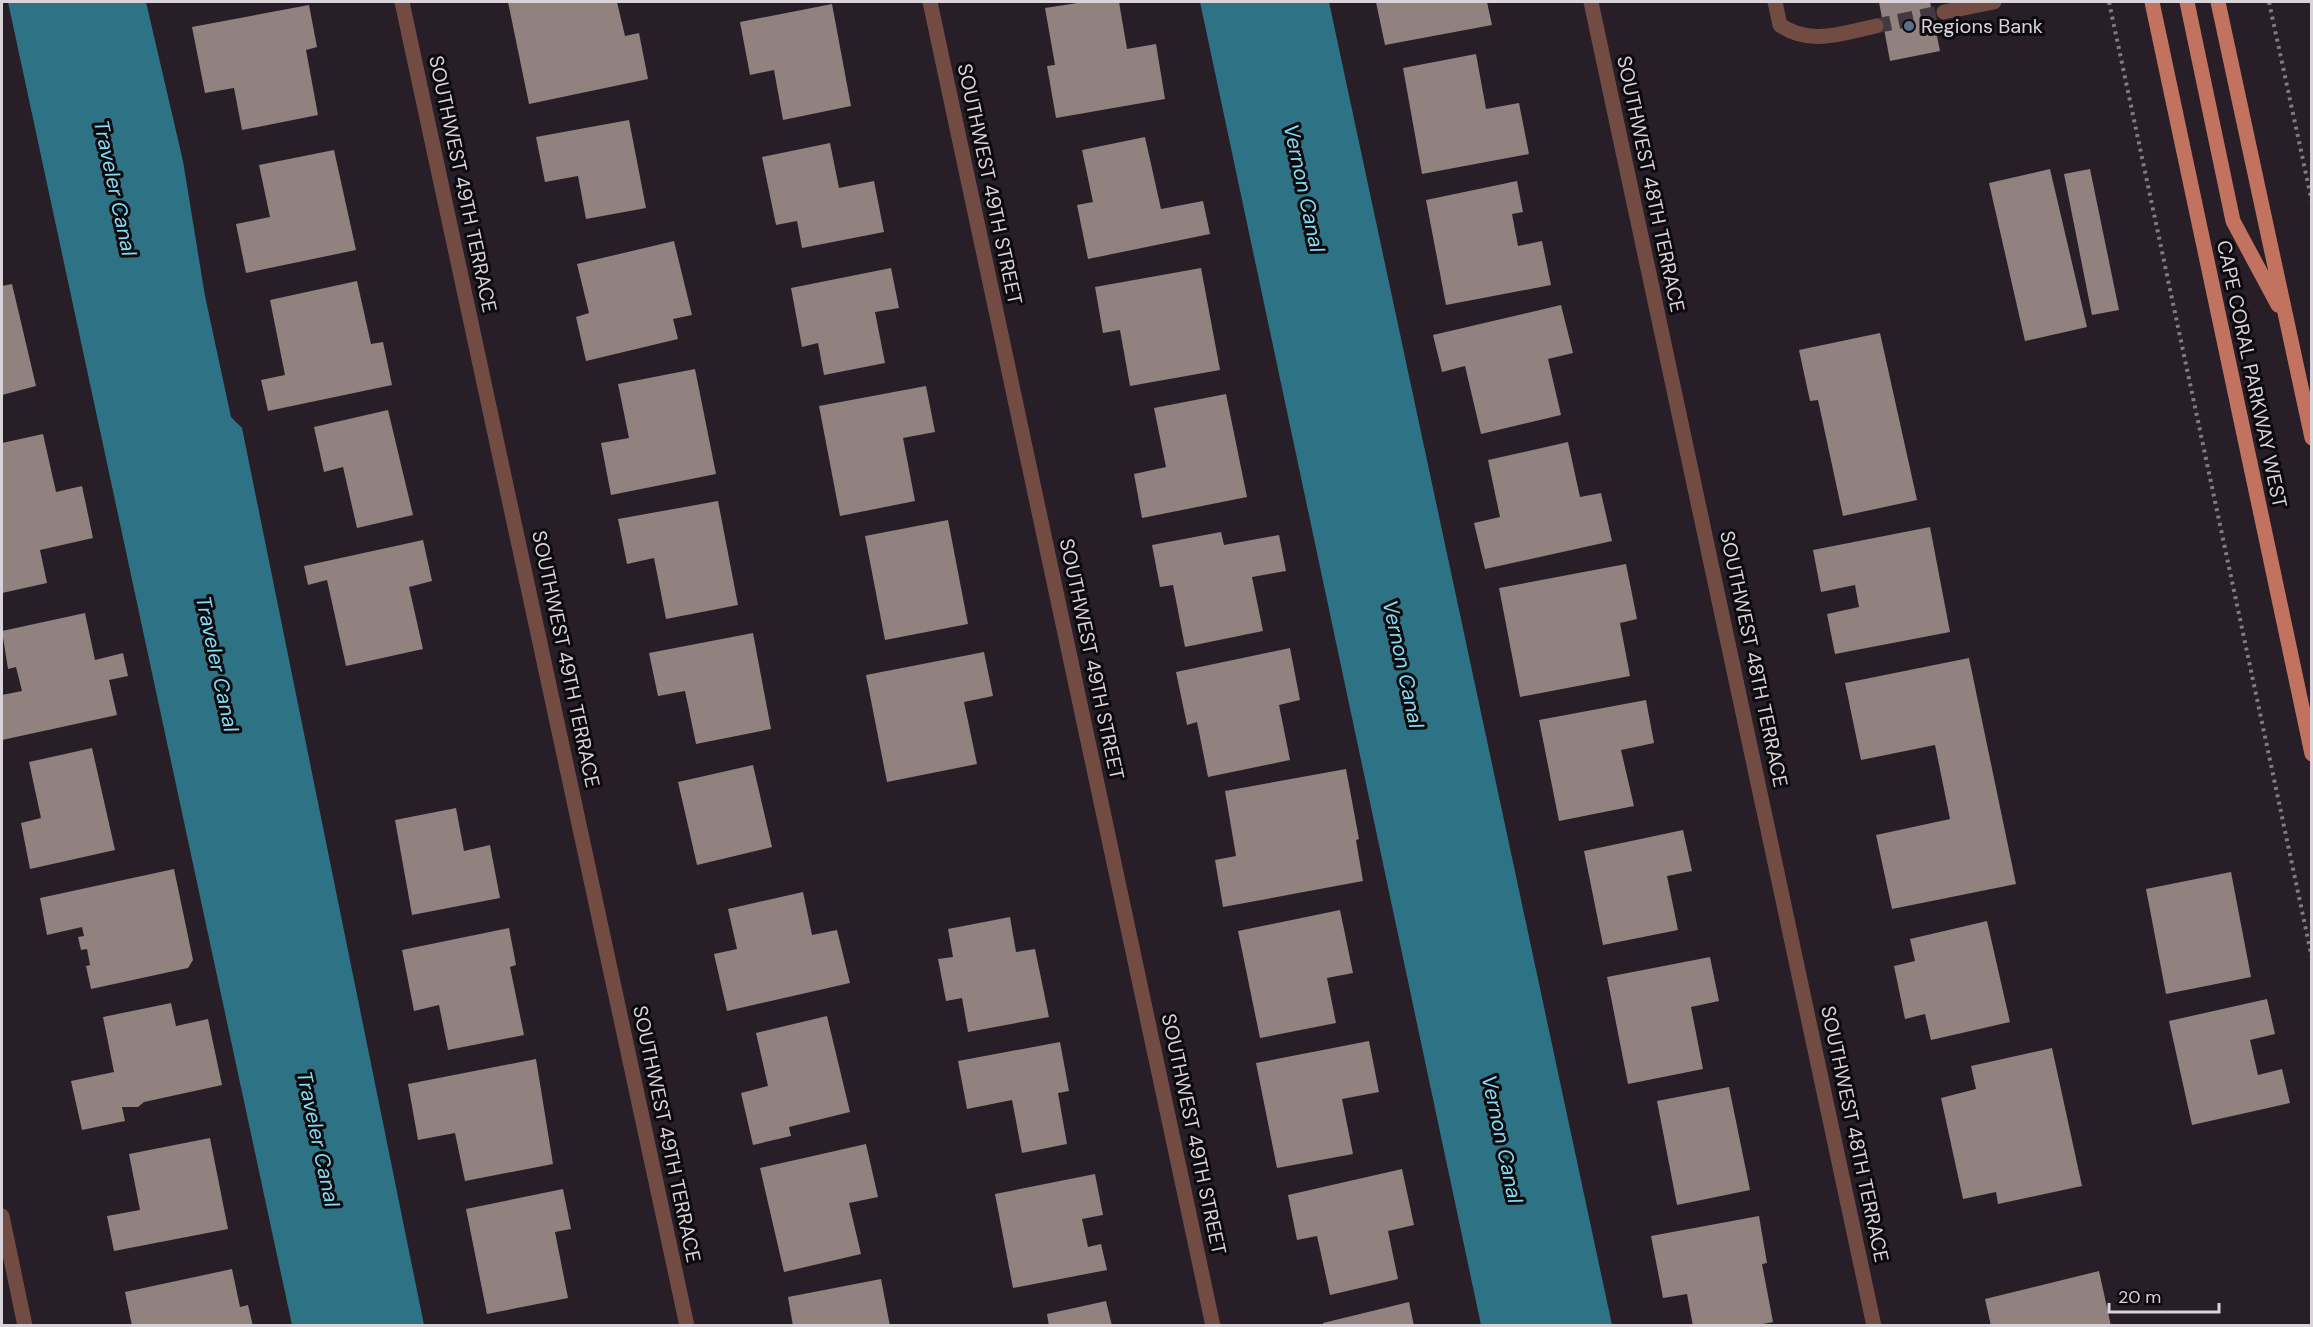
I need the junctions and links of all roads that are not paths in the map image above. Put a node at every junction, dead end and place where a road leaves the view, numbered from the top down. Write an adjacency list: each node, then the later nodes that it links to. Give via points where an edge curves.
1 (402, 2): 16 (street, SOUTHWEST 49TH TERRACE)
2 (930, 2): 17 (street, SOUTHWEST 49TH STREET)
3 (1591, 2): 18 (street, SOUTHWEST 48TH TERRACE)
4 (1775, 2): 10 (street, via 1780,25 1794,35 1822,38)
5 (1994, 2): 9 (street)
6 (2152, 2): 13 (main road, CAPE CORAL PARKWAY WEST)
7 (2187, 2): 11 (main road, via 2233,221)
8 (2218, 2): 11 (main road)
9 (1944, 12)
10 (1876, 26)
11 (2286, 321): 12 (main road)
12 (2312, 438)
13 (2312, 754)
14 (2, 1216): 15 (street)
15 (25, 1326)
16 (687, 1326)
17 (1213, 1326)
18 (1874, 1326)

